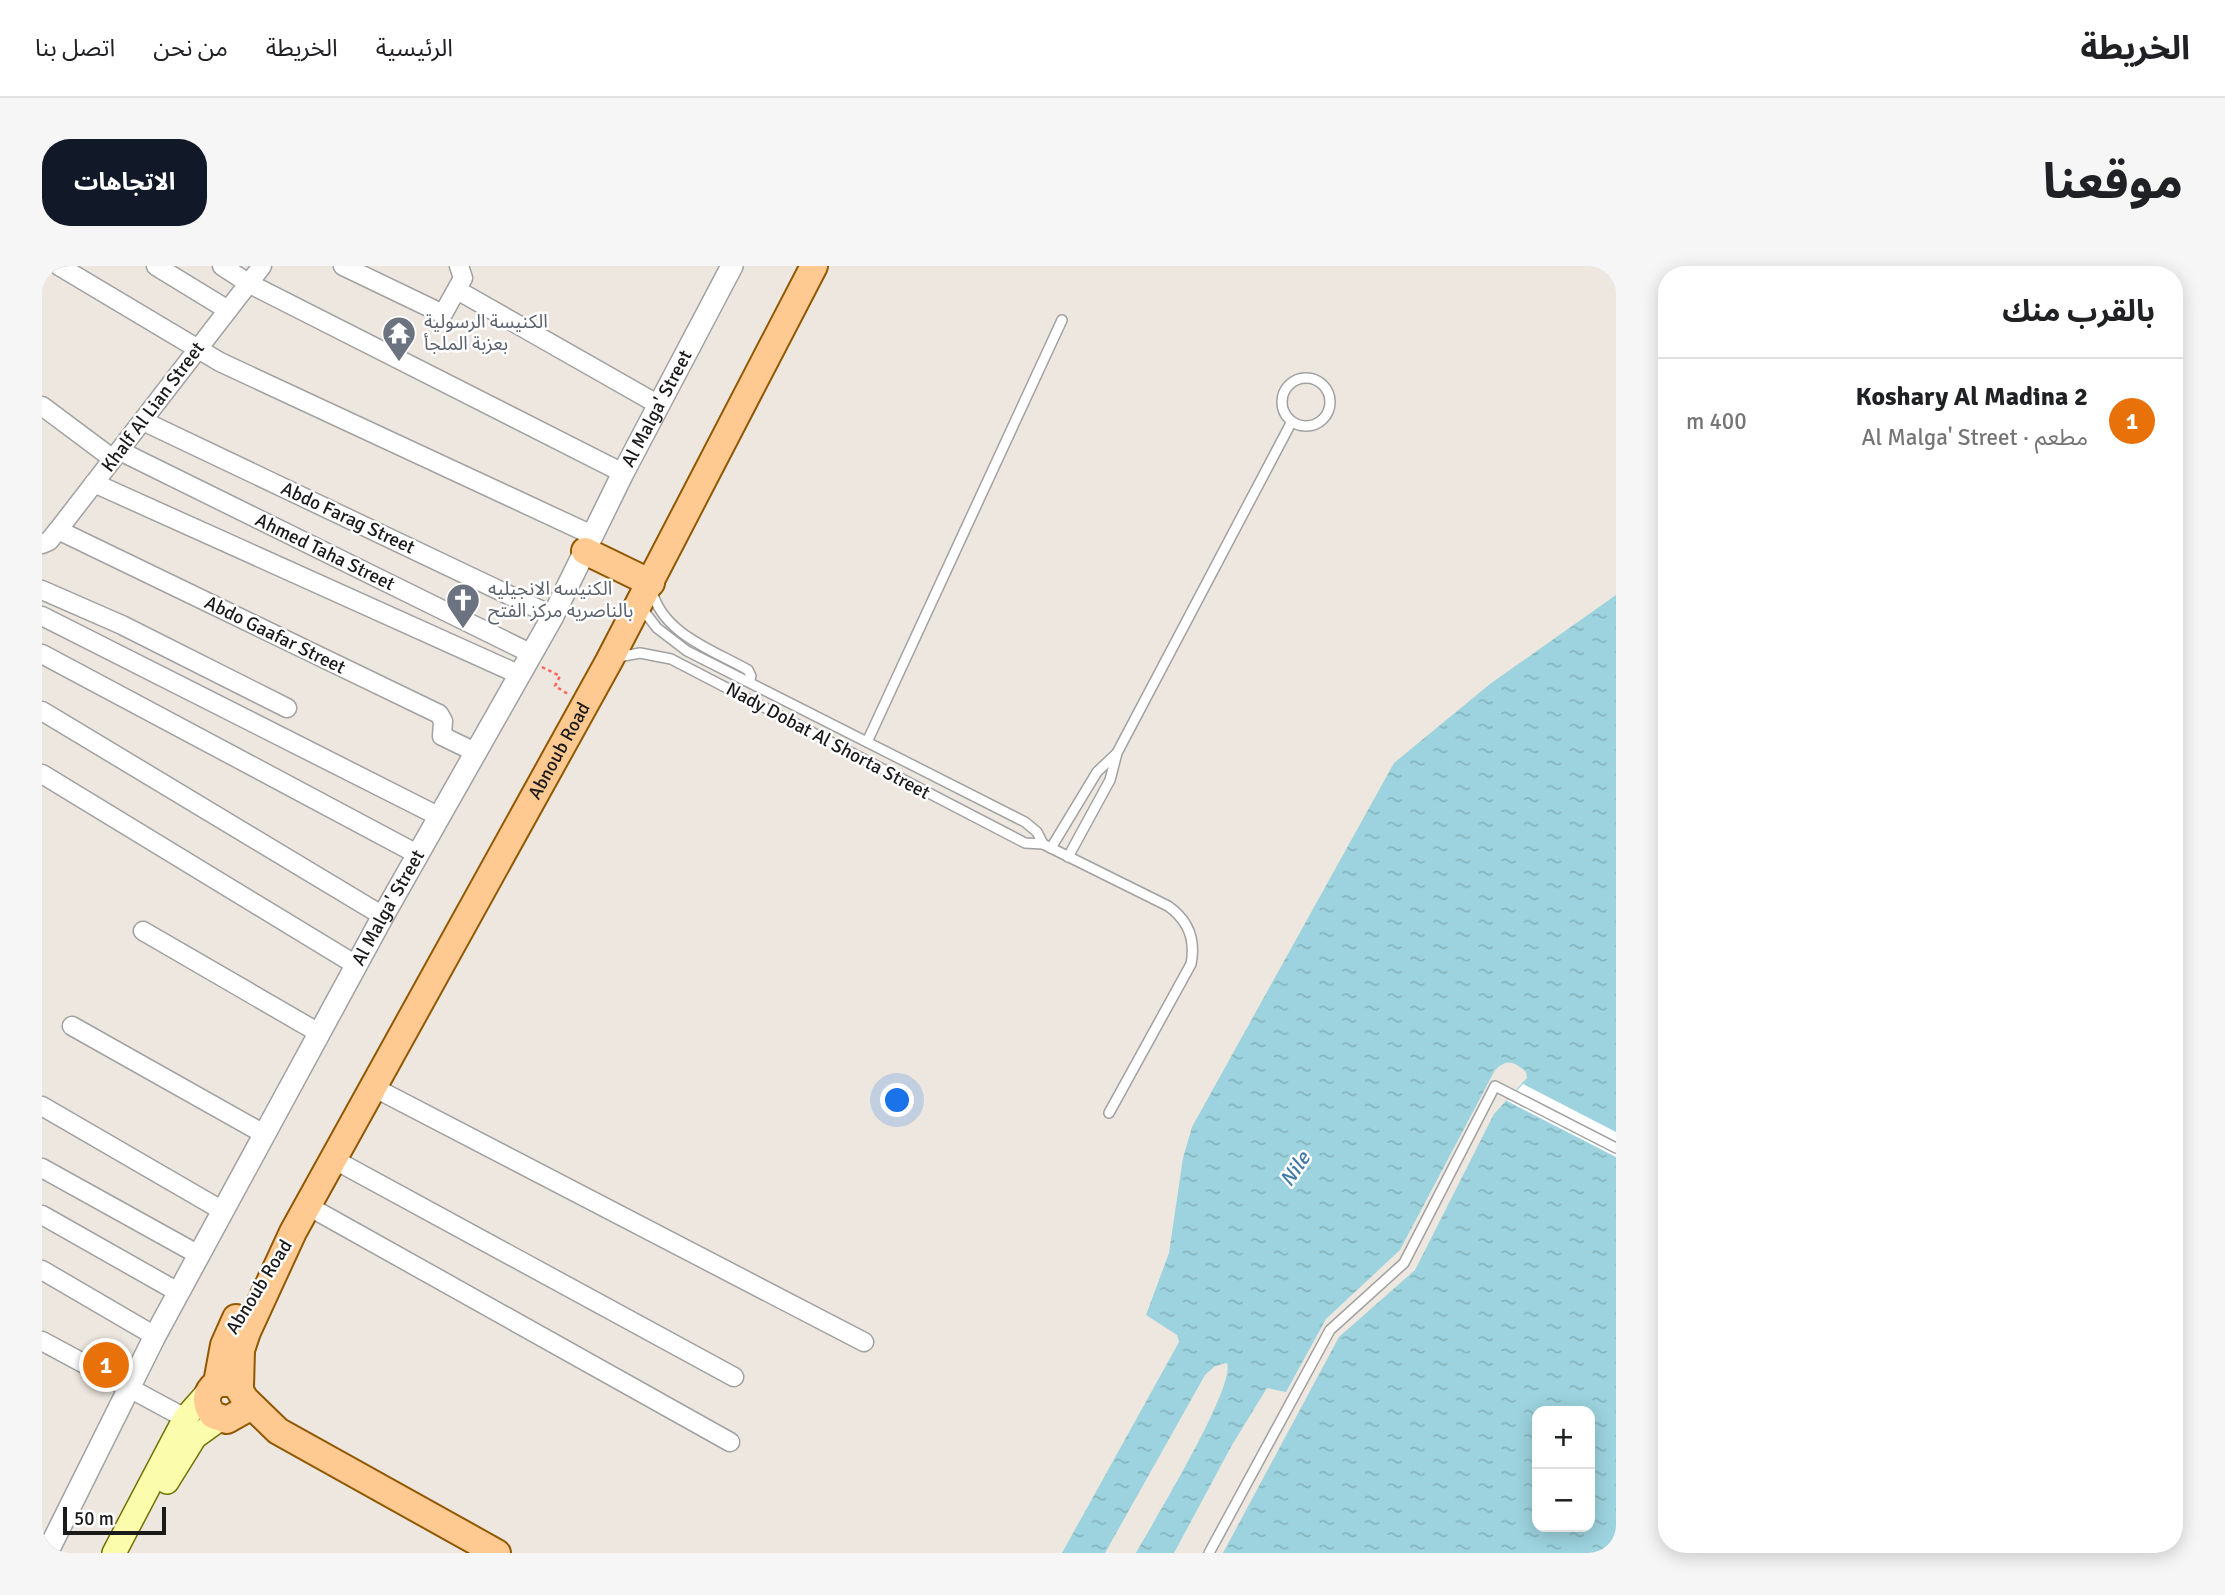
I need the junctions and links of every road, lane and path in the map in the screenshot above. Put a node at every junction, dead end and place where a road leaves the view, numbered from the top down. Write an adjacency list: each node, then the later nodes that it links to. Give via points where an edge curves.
1 (59, 266): 13 (street)
2 (156, 266): 11 (street)
3 (222, 266): 9 (street)
4 (262, 266): 9 (street, Khalf Al Lian Street)
5 (343, 266): 10 (street, via 443,314)
6 (459, 266): 10 (street, via 463,278)
7 (732, 266): 14 (street, Al Malga' Street)
8 (814, 266): 24 (main road, Abnoub Road)
9 (248, 283): 11 (street, Khalf Al Lian Street); 19 (street)
10 (457, 290): 14 (street)
11 (228, 310): 13 (street, Khalf Al Lian Street)
12 (1062, 320): 38 (lane)
13 (197, 349): 16 (street, Khalf Al Lian Street); 23 (street)
14 (659, 405): 19 (street, Al Malga' Street)
15 (42, 406): 18 (street, Ahmed Taha Street)
16 (143, 421): 18 (street, Khalf Al Lian Street); 27 (street, Abdo Farag Street)
17 (1291, 423): 17 (lane, via 1315,425 1326,417 1329,392 1312,377 1298,378 1288,387 1283,411); 40 (lane)
18 (117, 455): 20 (street, Khalf Al Lian Street); 29 (street, Ahmed Taha Street)
19 (623, 473): 23 (street, Al Malga' Street)
20 (94, 483): 21 (street, Khalf Al Lian Street); 32 (street)
21 (58, 530): 22 (street, Khalf Al Lian Street); 39 (street, Abdo Gaafar Street, via 439,714 442,736)
22 (42, 544)
23 (590, 547): 24 (main road); 27 (street, Al Malga' Street)
24 (640, 587): 30 (main road, Abnoub Road); 31 (lane, Nady Dobat Al Shorta Street, via 668,637); 34 (lane, via 669,622 748,670)
25 (42, 590): 36 (street)
26 (42, 616): 42 (street)
27 (553, 616): 29 (street, Al Malga' Street)
28 (42, 654): 44 (street)
29 (534, 659): 32 (street, Al Malga' Street); 35 (path, via 560,676 555,687)
30 (610, 660): 33 (lane, Nady Dobat Al Shorta Street, via 651,653); 35 (main road, Abnoub Road)
31 (715, 664): 33 (lane); 34 (lane, Nady Dobat Al Shorta Street)
32 (518, 674): 39 (street, Al Malga' Street)
33 (708, 678): 43 (lane, Nady Dobat Al Shorta Street, via 1025,843)
34 (749, 682): 38 (lane, Nady Dobat Al Shorta Street)
35 (586, 704): 51 (main road, Abnoub Road)
36 (287, 708)
37 (42, 711): 46 (street)
38 (867, 742): 43 (lane, Nady Dobat Al Shorta Street, via 1025,822)
39 (475, 752): 42 (street, Al Malga' Street)
40 (1117, 753): 43 (lane, via 1097,772); 45 (lane, via 1110,780)
41 (42, 774): 48 (street)
42 (438, 816): 44 (street, Al Malga' Street)
43 (1047, 846): 45 (lane, Nady Dobat Al Shorta Street)
44 (417, 855): 46 (street, Al Malga' Street)
45 (1068, 857): 53 (lane, Nady Dobat Al Shorta Street, via 1168,906 1188,927 1193,945 1191,964)
46 (383, 916): 48 (street, Al Malga' Street)
47 (143, 931): 50 (street)
48 (356, 965): 50 (street, Al Malga' Street)
49 (72, 1026): 54 (street)
50 (319, 1033): 54 (street, Al Malga' Street)
51 (373, 1087): 56 (main road, Abnoub Road); 66 (street)
52 (42, 1106): 59 (street)
53 (1109, 1113)
54 (264, 1134): 59 (street, Al Malga' Street)
55 (1616, 1148): 78 (lane, via 1495,1086 1404,1263 1330,1330)
56 (335, 1160): 58 (main road, Abnoub Road); 67 (street)
57 (42, 1168): 61 (street)
58 (308, 1206): 69 (main road, Abnoub Road, via 247,1332); 72 (street)
59 (223, 1210): 61 (street, Al Malga' Street)
60 (42, 1215): 63 (street)
61 (199, 1255): 63 (street, Al Malga' Street)
62 (42, 1270): 64 (street)
63 (178, 1292): 64 (street, Al Malga' Street)
64 (155, 1336): 68 (street, Al Malga' Street)
65 (42, 1341): 68 (street)
66 (864, 1342)
67 (734, 1377)
68 (129, 1389): 70 (street); 73 (street, Al Malga' Street)
69 (228, 1390): 70 (main road); 71 (main road, via 243,1411); 77 (main road, via 285,1435)
70 (185, 1418): 74 (main road)
71 (224, 1420): 75 (main road, via 204,1428 191,1442); 76 (main road)
72 (730, 1442)
73 (47, 1553)
74 (114, 1553)
75 (130, 1553)
76 (465, 1553)
77 (497, 1553)
78 (1209, 1553)

